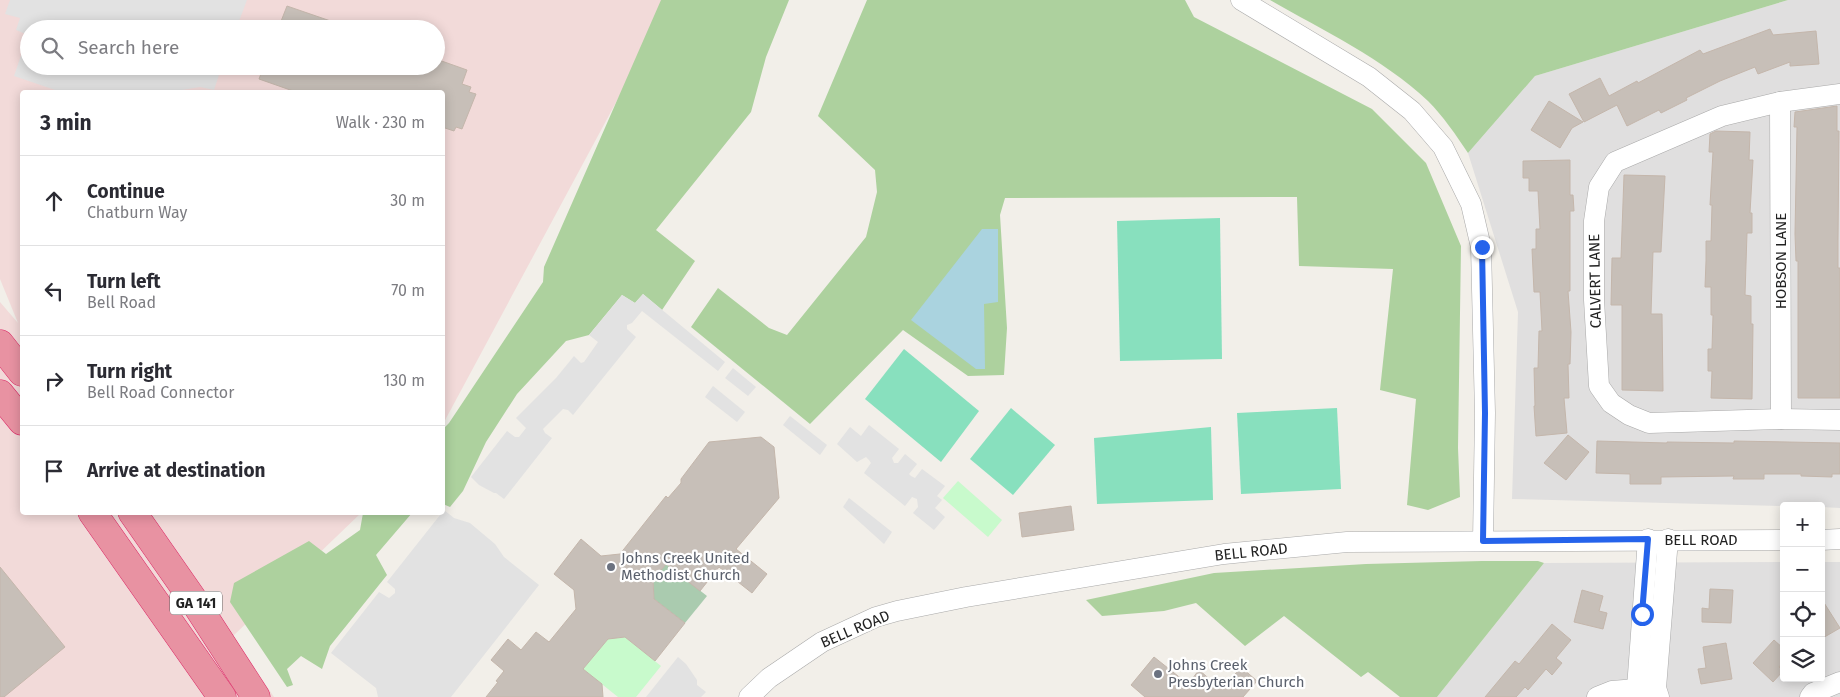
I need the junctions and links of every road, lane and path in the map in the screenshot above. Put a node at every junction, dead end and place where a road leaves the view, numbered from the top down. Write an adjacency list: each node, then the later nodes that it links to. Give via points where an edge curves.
1 (1241, 0): 16 (street, via 1369,77 1412,111 1443,147 1471,204 1482,247)
2 (1840, 94): 3 (street, CALVERT LANE)
3 (1780, 102): 8 (street, HOBSON LANE); 8 (street, CALVERT LANE, via 1722,116 1615,162 1599,187 1594,221 1594,300 1599,386 1611,403 1629,415 1649,423)
4 (0, 344): 5 (highway)
5 (20, 369)
6 (0, 394): 7 (highway)
7 (20, 419)
8 (1781, 419): 9 (street, CALVERT LANE)
9 (1840, 420)
10 (94, 515): 21 (highway, GA 141)
11 (134, 515): 22 (highway, GA 141)
12 (1840, 538): 15 (street)
13 (1658, 539): 14 (street, BELL ROAD); 16 (street, BELL ROAD); 17 (street); 18 (street)
14 (1780, 540)
15 (1825, 540)
16 (1483, 541): 23 (street, BELL ROAD, via 1347,542 1224,554 897,611 822,642 769,678)
17 (1642, 614): 18 (street); 20 (street)
18 (1662, 616): 20 (street)
19 (1840, 682): 25 (street)
20 (1648, 692): 24 (street, via 1612,691)
21 (222, 697)
22 (256, 697)
23 (749, 697)
24 (1598, 697)
25 (1810, 697)

